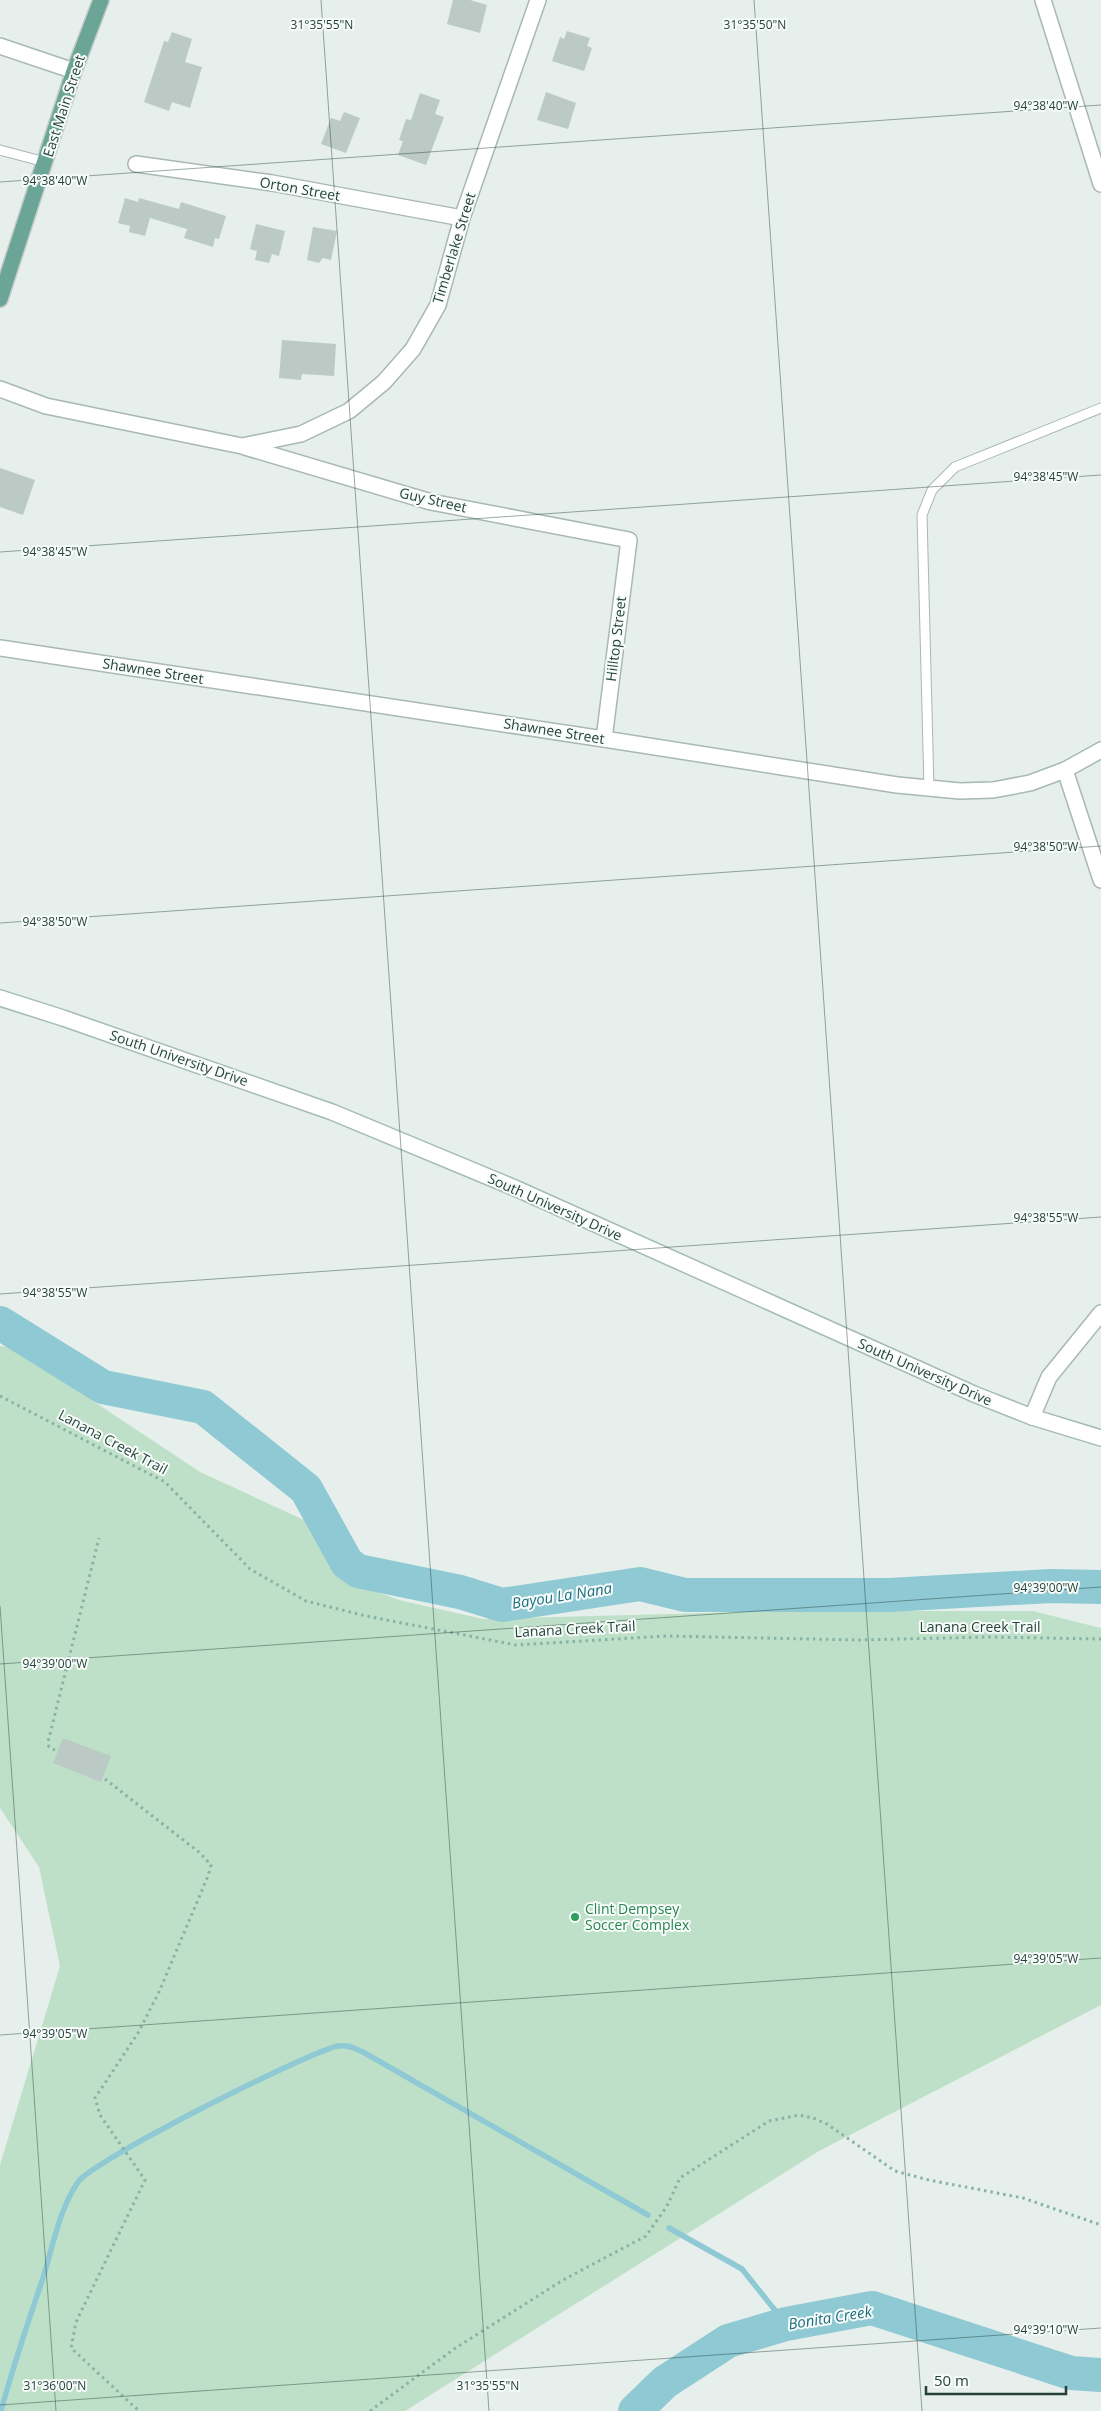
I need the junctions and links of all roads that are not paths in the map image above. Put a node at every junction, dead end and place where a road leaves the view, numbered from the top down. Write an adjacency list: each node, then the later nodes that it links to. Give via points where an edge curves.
1 (102, 0): 5 (main road, East Main Street)
2 (538, 0): 10 (street, Timberlake Street)
3 (1043, 0): 9 (street)
4 (0, 46): 5 (street)
5 (74, 71): 7 (main road, East Main Street)
6 (0, 150): 7 (lane)
7 (45, 162): 11 (main road, East Main Street)
8 (136, 164): 10 (street, Orton Street, via 272,183)
9 (1101, 184)
10 (462, 218): 14 (street, Timberlake Street, via 438,305 412,349 384,382 349,411 301,434)
11 (0, 299)
12 (0, 389): 14 (street, Timberlake Street, via 46,406)
13 (1101, 408): 20 (lane, via 955,467 932,490 926,503 922,516)
14 (242, 446): 15 (street, Guy Street, via 431,502)
15 (629, 540): 17 (street, Hilltop Street)
16 (0, 648): 17 (street, Shawnee Street)
17 (604, 739): 20 (street, Shawnee Street)
18 (1101, 750): 19 (street, Shawnee Street)
19 (1065, 770): 20 (street, Shawnee Street, via 1030,783 993,790); 21 (street)
20 (929, 788)
21 (1101, 880)
22 (0, 998): 24 (street, South University Drive, via 332,1112 516,1188)
23 (1101, 1313): 24 (street, via 1049,1377)
24 (1032, 1418): 25 (street, South University Drive)
25 (1101, 1438)

